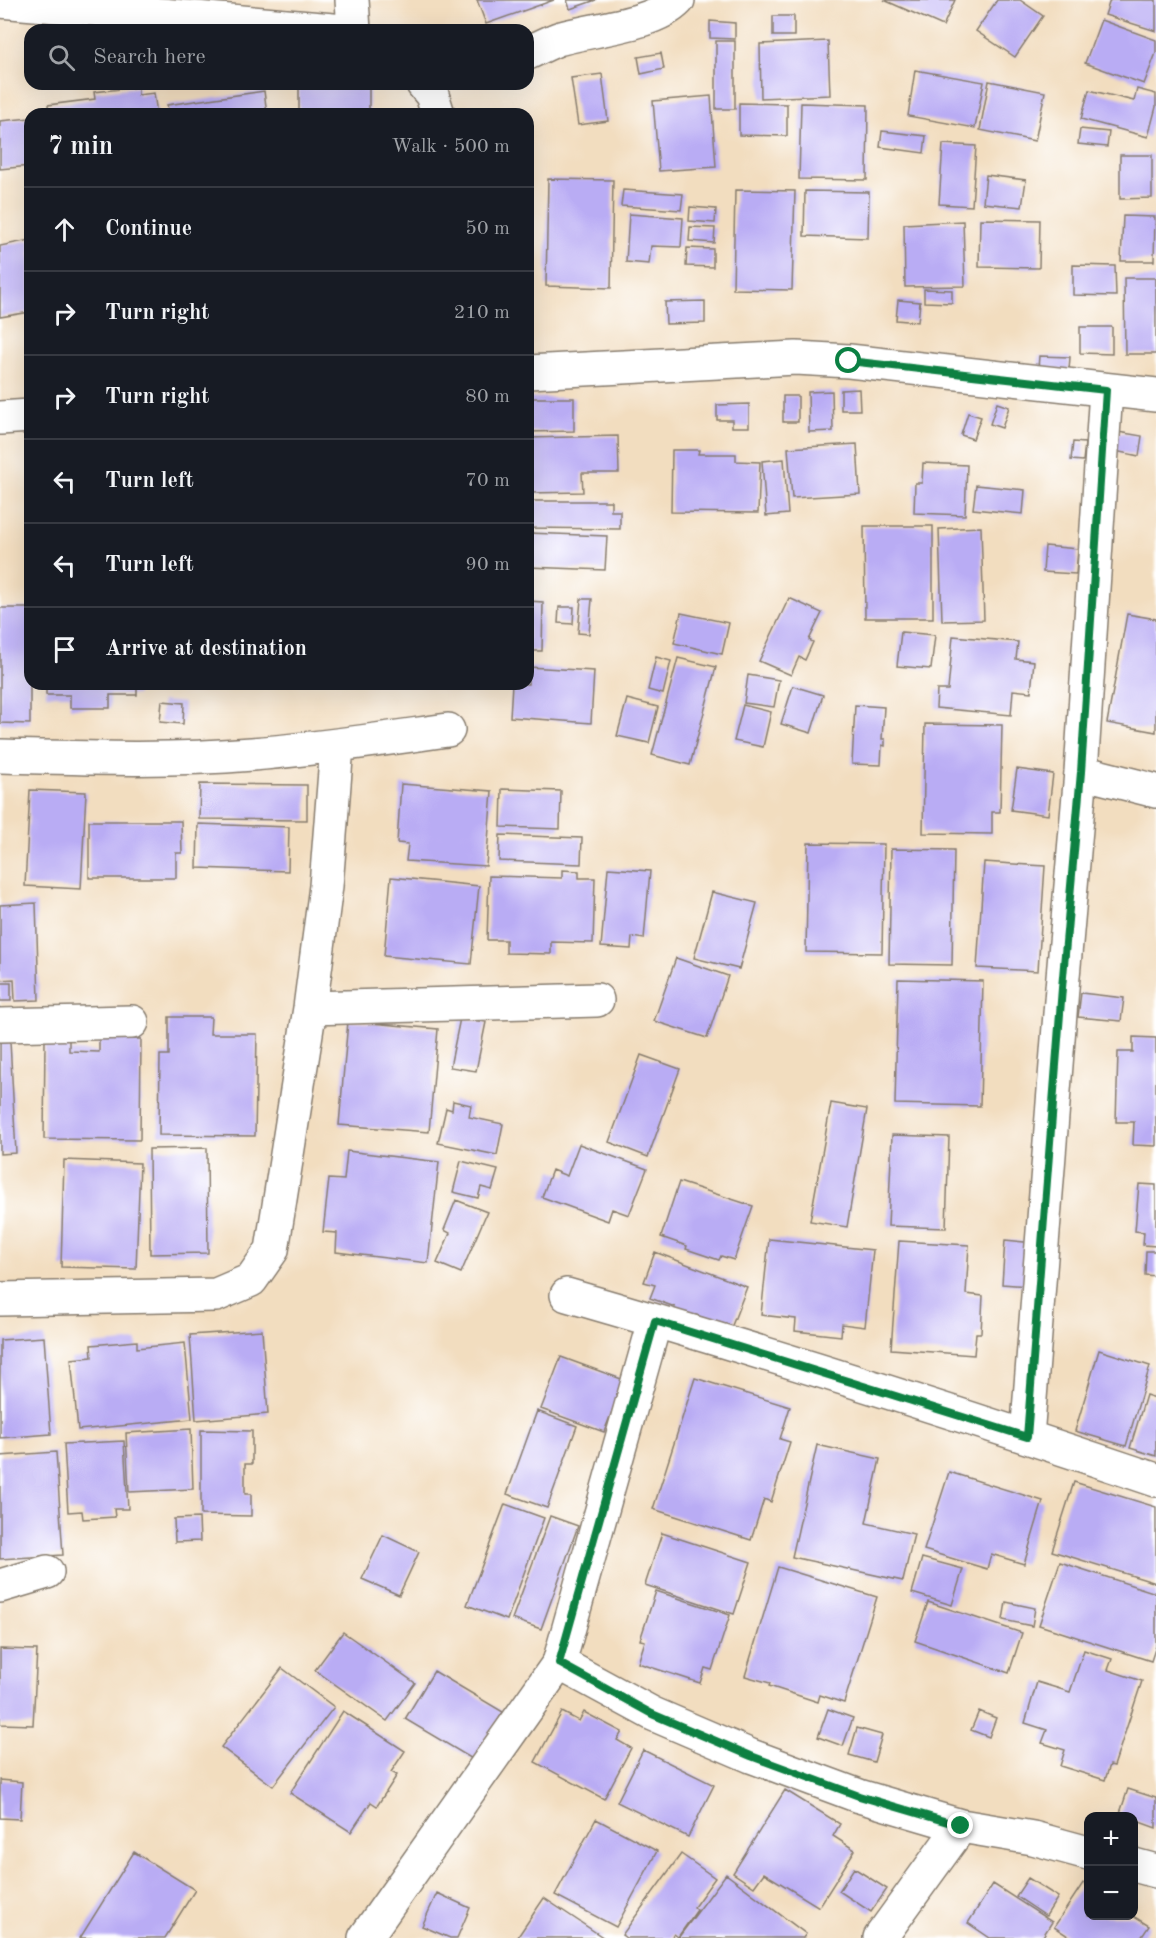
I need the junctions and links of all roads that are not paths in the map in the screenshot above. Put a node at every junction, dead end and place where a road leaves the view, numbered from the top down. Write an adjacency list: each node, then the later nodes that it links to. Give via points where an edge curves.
1 (352, 0): 5 (street)
2 (678, 0): 6 (street, via 672,7 640,20 558,40)
3 (0, 1): 4 (street)
4 (264, 24)
5 (354, 24)
6 (534, 50)
7 (534, 372): 8 (street, via 796,358)
8 (1106, 390): 9 (street); 15 (street)
9 (1156, 395)
10 (24, 416): 11 (street)
11 (0, 418)
12 (448, 730): 13 (street)
13 (337, 746): 14 (street, via 239,755); 18 (street, via 326,886)
14 (0, 756)
15 (1081, 772): 16 (street); 24 (street)
16 (1156, 791)
17 (597, 1000): 18 (street)
18 (310, 1008): 22 (street, via 272,1250 251,1280 216,1295)
19 (132, 1022): 20 (street)
20 (0, 1025)
21 (567, 1295): 23 (street)
22 (0, 1299)
23 (655, 1321): 24 (street); 28 (street)
24 (1027, 1437): 25 (street)
25 (1156, 1480)
26 (47, 1572): 27 (street)
27 (0, 1586)
28 (559, 1663): 29 (street, via 652,1714 751,1756 859,1796); 33 (street)
29 (961, 1826): 30 (street); 34 (street)
30 (1084, 1852)
31 (1138, 1866): 32 (street)
32 (1156, 1871)
33 (365, 1938)
34 (880, 1938)

